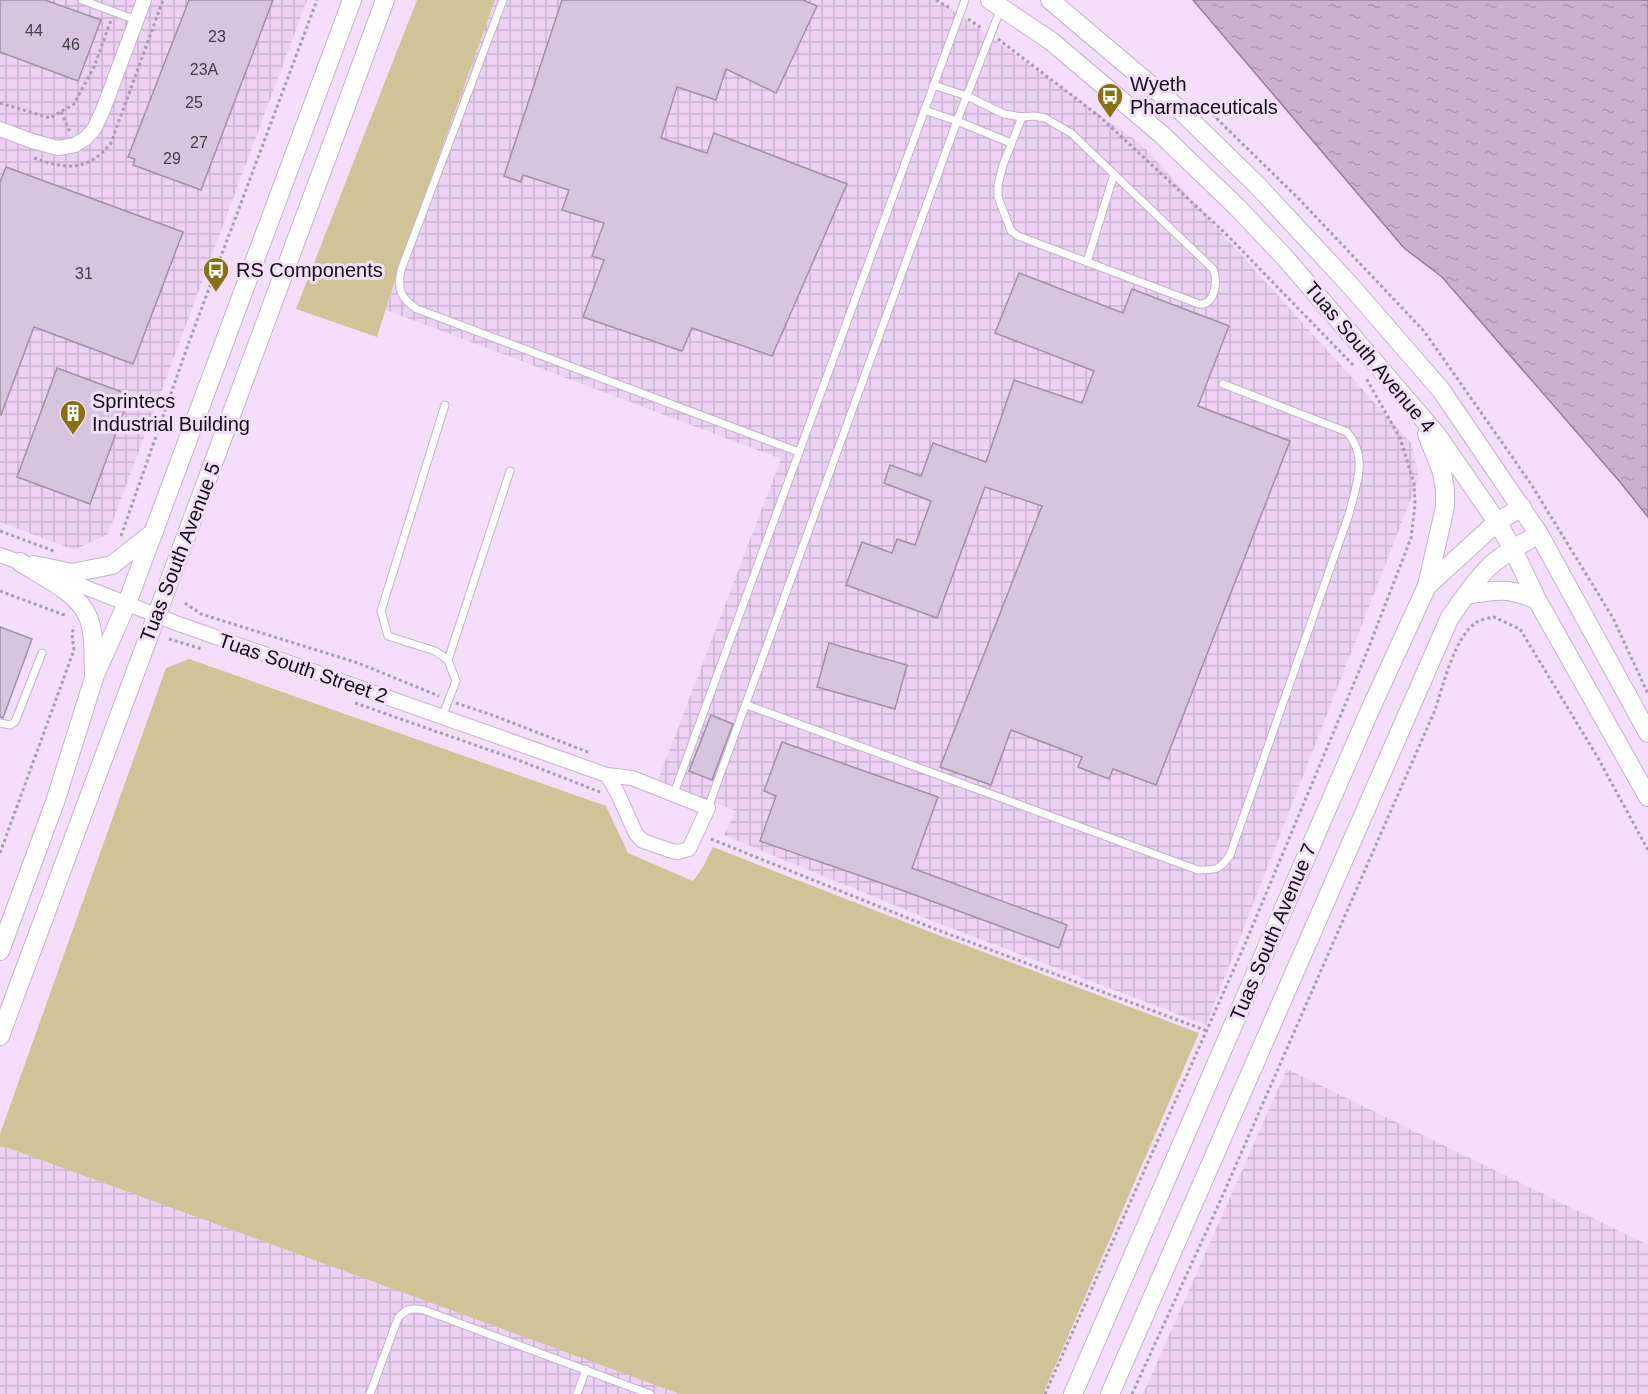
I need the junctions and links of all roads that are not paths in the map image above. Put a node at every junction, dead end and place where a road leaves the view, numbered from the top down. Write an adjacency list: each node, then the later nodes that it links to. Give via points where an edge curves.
1 (82, 0): 9 (lane)
2 (144, 0): 9 (street)
3 (352, 0): 26 (street, Tuas South Avenue 5)
4 (386, 0): 35 (street, Tuas South Avenue 5)
5 (503, 0): 22 (lane, via 401,270 399,280 406,302)
6 (965, 0): 10 (lane)
7 (1050, 0): 24 (street, Tuas South Avenue 4, via 1180,110 1257,185 1441,390)
8 (999, 2): 11 (lane); 21 (street, Tuas South Avenue 4, via 1051,40 1161,134 1237,207)
9 (136, 20): 15 (street, via 103,110 86,138 58,148)
10 (933, 85): 11 (lane); 12 (lane)
11 (967, 96): 13 (lane, via 1004,114); 14 (lane)
12 (924, 110): 14 (lane); 22 (lane)
13 (1022, 117): 16 (lane); 17 (lane, via 1046,118 1071,133)
14 (957, 121): 16 (lane); 39 (lane)
15 (0, 129)
16 (1011, 143): 18 (lane, via 998,197 1011,231)
17 (1114, 174): 18 (lane); 18 (lane, via 1213,269 1215,285 1210,301 1203,305)
18 (1087, 262)
19 (1223, 384): 39 (lane, via 1347,432 1355,441 1360,469 1349,514 1230,855 1223,865 1214,870 1198,870)
20 (445, 405): 37 (lane, via 381,611 388,636 435,651)
21 (1420, 415): 25 (street, Tuas South Avenue 4); 31 (street, via 1445,490 1445,507)
22 (799, 452): 44 (lane)
23 (510, 471): 37 (lane)
24 (1522, 507): 25 (street, Tuas South Avenue 7); 27 (street, Tuas South Avenue 4)
25 (1497, 522): 28 (street, Tuas South Avenue 4); 31 (street, Tuas South Avenue 7)
26 (154, 532): 30 (street, via 112,565 72,573); 34 (street, Tuas South Avenue 5)
27 (1539, 534): 28 (street, Tuas South Avenue 7); 42 (street, Tuas South Avenue 4)
28 (1513, 549): 32 (street, Tuas South Avenue 7, via 1489,567); 33 (street, Tuas South Avenue 4)
29 (0, 555): 30 (street, Tuas South Street 2)
30 (20, 562): 34 (street, Tuas South Street 2); 38 (street, via 68,592 84,608 89,619)
31 (1427, 586): 53 (street, Tuas South Avenue 7, via 1365,720)
32 (1466, 595): 33 (street, via 1510,591); 54 (street, Tuas South Avenue 7, via 1450,617)
33 (1537, 600): 45 (street, Tuas South Avenue 4)
34 (127, 603): 35 (street, Tuas South Street 2); 38 (street, Tuas South Avenue 5)
35 (156, 616): 40 (street, Tuas South Street 2); 48 (street, Tuas South Avenue 5)
36 (42, 653): 41 (lane, via 15,722)
37 (448, 660): 40 (lane, via 456,681)
38 (95, 675): 47 (street, Tuas South Avenue 5, via 55,802)
39 (747, 705): 46 (lane)
40 (442, 717): 43 (street, Tuas South Street 2)
41 (0, 723)
42 (1648, 733)
43 (607, 775): 44 (street, Tuas South Street 2, via 632,778); 46 (street, via 636,834 643,841 672,851 689,849)
44 (674, 793): 46 (street, Tuas South Street 2)
45 (1648, 797)
46 (708, 808)
47 (0, 951)
48 (0, 1036)
49 (586, 1369): 50 (lane, via 424,1310 411,1309 398,1318); 51 (lane); 52 (lane)
50 (370, 1394)
51 (576, 1394)
52 (650, 1394)
53 (1073, 1394)
54 (1110, 1394)

